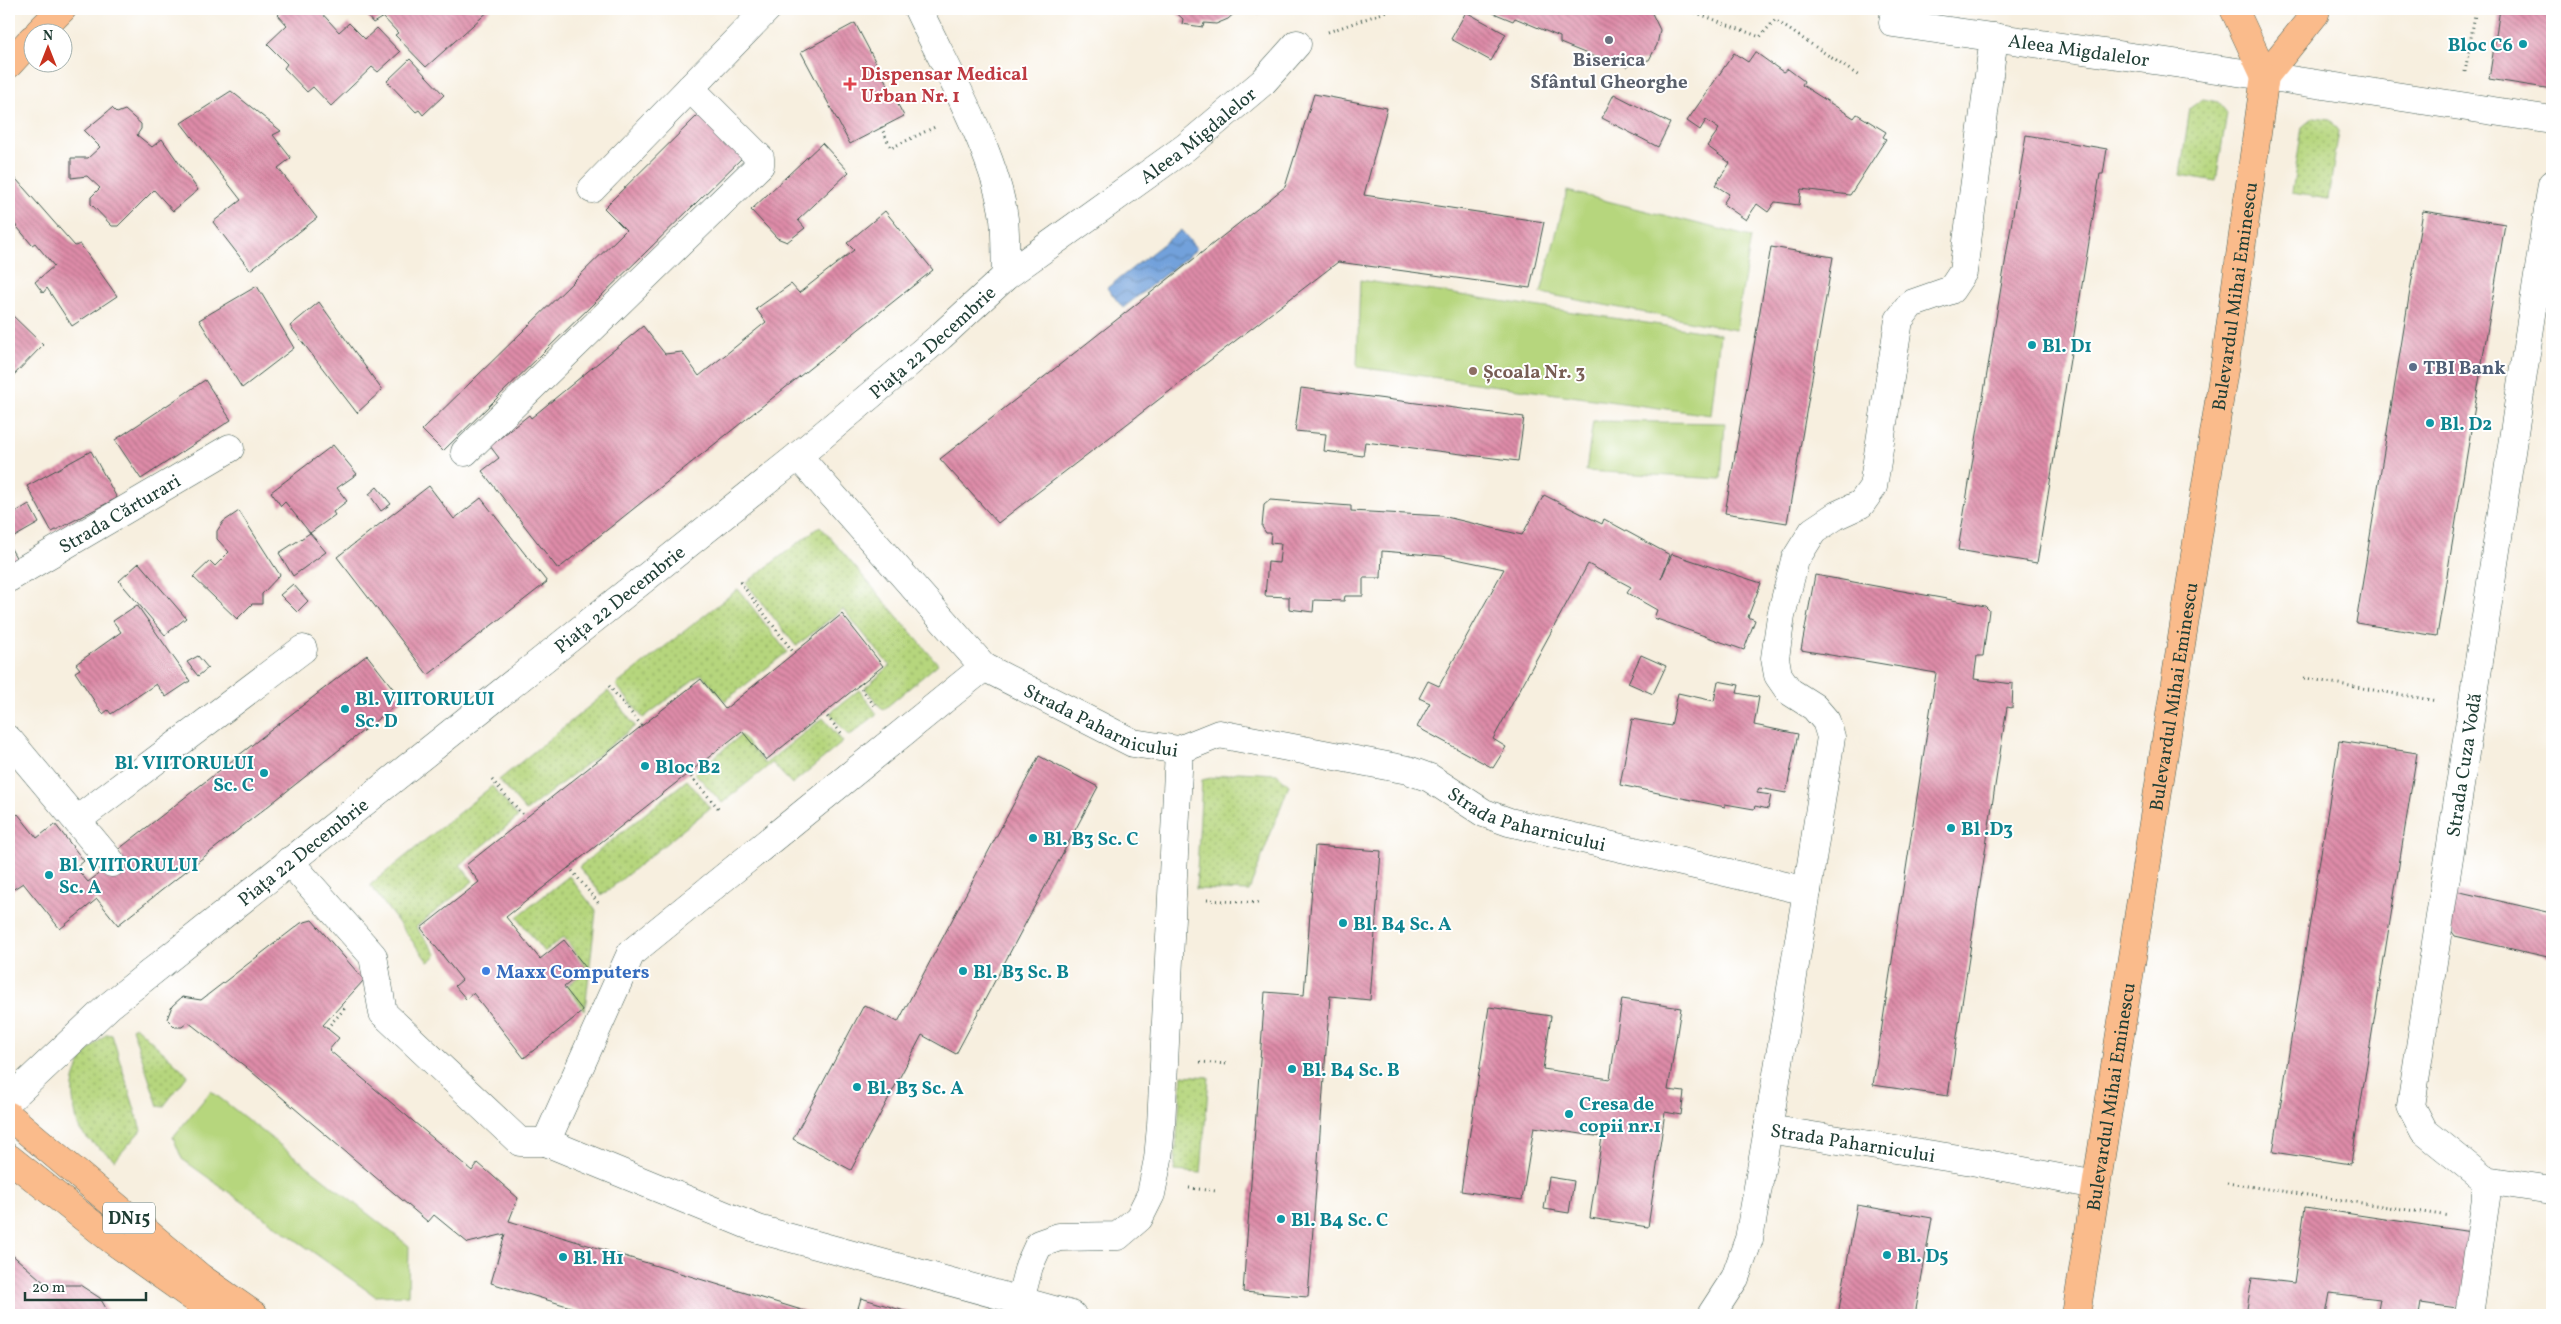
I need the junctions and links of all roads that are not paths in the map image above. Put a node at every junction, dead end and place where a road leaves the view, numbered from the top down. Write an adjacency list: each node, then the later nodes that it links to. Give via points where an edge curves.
1 (62, 9): 7 (main road)
2 (767, 9): 13 (street)
3 (918, 9): 17 (street, Piața 22 Decembrie, via 976,132 993,176 1004,218)
4 (2234, 9): 12 (main road)
5 (2316, 9): 12 (main road)
6 (1894, 16): 8 (street, Aleea Migdalelor)
7 (49, 22)
8 (1994, 38): 12 (street, Aleea Migdalelor); 29 (street, via 1963,272 1950,290 1911,304 1899,320 1873,487 1861,504 1837,515 1813,532 1795,560 1781,616 1775,658 1778,675 1789,691 1814,707 1826,721 1831,737)
9 (1297, 44): 17 (street, Aleea Migdalelor, via 1263,82 1186,148)
10 (22, 50): 11 (main road)
11 (9, 64)
12 (2265, 76): 14 (street, Aleea Migdalelor); 37 (main road, Bulevardul Mihai Eminescu, via 2226,357)
13 (690, 88): 16 (street); 19 (street, via 760,158 760,165)
14 (2552, 120)
15 (2552, 184): 36 (street, Strada Cuza Vodă, via 2410,1106 2424,1131)
16 (592, 189)
17 (1006, 276): 20 (street, Piața 22 Decembrie, via 941,336)
18 (230, 448): 21 (street, Strada Cărturari)
19 (465, 452)
20 (798, 456): 23 (street, Strada Paharnicului); 27 (street, Piața 22 Decembrie)
21 (9, 578)
22 (303, 649): 26 (street)
23 (984, 667): 25 (street, Strada Paharnicului, via 1133,743); 34 (street, via 631,953)
24 (9, 740): 26 (street)
25 (1178, 750): 29 (street, Strada Paharnicului, via 1219,734 1408,770 1430,778 1484,813 1509,822); 39 (street, via 1161,1126 1151,1194 1139,1218 1118,1236 1059,1237 1039,1244 1029,1266)
26 (77, 820): 28 (street)
27 (289, 862): 30 (street, Piața 22 Decembrie, via 109,1006); 34 (street, via 373,956 383,1013 520,1142)
28 (112, 863)
29 (1807, 891): 32 (street, Strada Paharnicului)
30 (9, 1100)
31 (9, 1116): 33 (main road, DN15)
32 (1768, 1129): 37 (street, Strada Paharnicului, via 1972,1161); 43 (street, via 1749,1239 1735,1278)
33 (30, 1135): 35 (street); 41 (main road, DN15, via 201,1278)
34 (546, 1142): 39 (street, via 758,1229)
35 (9, 1160): 40 (main road, DN15, via 112,1240)
36 (2485, 1180): 38 (street); 45 (street, via 2486,1198)
37 (2096, 1185): 44 (main road, Bulevardul Mihai Eminescu)
38 (2552, 1190)
39 (1020, 1302): 42 (street)
40 (218, 1315)
41 (254, 1315)
42 (1072, 1315)
43 (1711, 1315)
44 (2076, 1315)
45 (2469, 1315)

